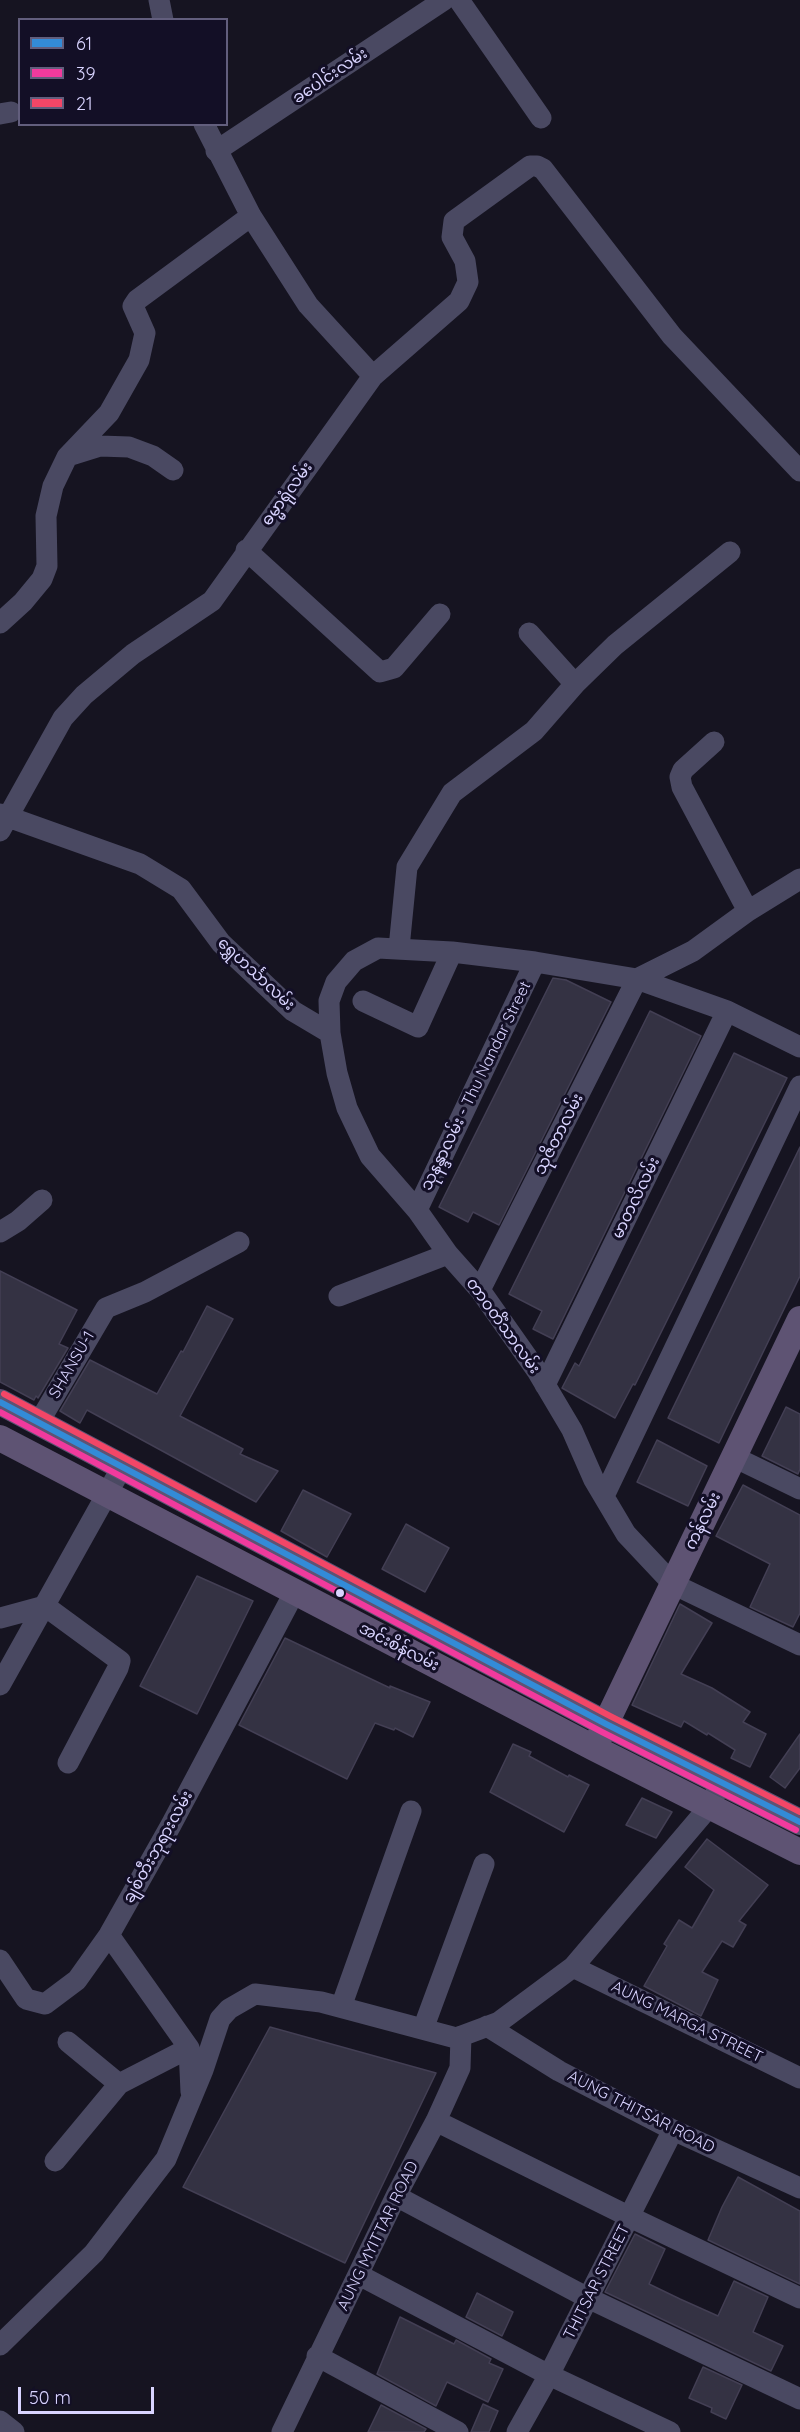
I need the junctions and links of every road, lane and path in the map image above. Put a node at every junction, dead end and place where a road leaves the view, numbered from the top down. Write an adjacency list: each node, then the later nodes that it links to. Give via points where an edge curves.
1 (159, 0): 4 (street)
2 (444, 0): 7 (street, ခပေါင်းလမ်း)
3 (459, 0): 5 (street)
4 (163, 18)
5 (541, 118)
6 (205, 126): 7 (street)
7 (216, 151): 8 (street)
8 (250, 216): 9 (street, via 308,304); 10 (street, via 137,300 133,311 145,333 139,360 109,413)
9 (373, 376): 12 (street, ဓမ္မာရုံလမ်း, via 459,301 468,282 465,261 452,237 454,221 530,166 537,166 672,336); 13 (street, ဓမ္မာရုံလမ်း)
10 (68, 457): 11 (street, via 100,446 129,447 153,456); 16 (street, via 46,516 47,566 42,579)
11 (173, 470)
12 (800, 471)
13 (246, 550): 15 (street, via 380,672 394,668); 20 (street, ဓမ္မာရုံလမ်း, via 212,601 133,654 63,718)
14 (730, 552): 18 (street, via 615,645)
15 (440, 614)
16 (0, 623)
17 (529, 633): 18 (street)
18 (575, 684): 23 (street, via 534,731 452,793 408,867)
19 (714, 742): 22 (street, via 683,770 682,788)
20 (3, 821): 29 (street, ရွှေဟင်္သာလမ်း, via 140,864 181,889 220,943 293,1011)
21 (800, 879): 22 (street)
22 (748, 911): 26 (street, via 693,951)
23 (399, 948): 24 (street); 29 (street, တာဝတိံသာလမ်း, via 378,948 354,961 336,982 329,1000)
24 (452, 952): 25 (street); 27 (street, via 418,1027)
25 (535, 962): 26 (street); 33 (street, သုနန္ဒာလမ်း - Thu Nandar Street)
26 (637, 979): 28 (street); 37 (street, သုဇိတာလမ်း)
27 (363, 1001)
28 (727, 1011): 30 (street); 40 (street, မာတလိလမ်း)
29 (330, 1033): 33 (street, တာဝတိံသာလမ်း, via 347,1108 370,1156)
30 (800, 1047)
31 (800, 1086): 48 (street)
32 (42, 1200): 34 (street)
33 (417, 1210): 36 (street, တာဝတိံသာလမ်း)
34 (0, 1232)
35 (239, 1242): 42 (street, SHANSU-1, via 145,1292 106,1308)
36 (448, 1254): 37 (street, တာဝတိံသာလမ်း); 38 (street)
37 (480, 1290): 40 (street, တာဝတိံသာလမ်း)
38 (339, 1296)
39 (797, 1335): 44 (main road, ကန်လမ်း)
40 (545, 1385): 48 (street, တာဝတိံသာလမ်း)
41 (0, 1402): 42 (main road)
42 (39, 1422): 45 (main road)
43 (0, 1438): 47 (main road, အင်းစိန်လမ်း)
44 (734, 1457): 46 (street); 49 (main road, ကန်လမ်း)
45 (122, 1467): 47 (street); 55 (main road)
46 (800, 1490)
47 (108, 1496): 50 (main road, အင်းစိန်လမ်း); 51 (street)
48 (604, 1496): 49 (street, တာဝတိံသာလမ်း, via 626,1534)
49 (673, 1584): 53 (street); 55 (main road, ကန်လမ်း)
50 (294, 1593): 56 (main road, အင်းစိန်လမ်း); 64 (street, ချစ်တီးဘုရားလမ်း)
51 (45, 1606): 52 (street); 54 (street); 57 (street, via 120,1661)
52 (0, 1618)
53 (800, 1645)
54 (0, 1685)
55 (606, 1724): 56 (main road, ကန်လမ်း); 58 (main road)
56 (594, 1748): 59 (main road, အင်းစိန်လမ်း)
57 (68, 1763)
58 (721, 1782): 59 (street); 61 (main road)
59 (709, 1807): 62 (main road, အင်းစိန်လမ်း); 66 (street)
60 (411, 1811): 67 (street)
61 (800, 1822)
62 (800, 1852)
63 (484, 1864): 69 (street)
64 (109, 1935): 65 (street, ချစ်တီးဘုရားလမ်း, via 77,1980 45,2004 26,1999); 72 (street)
65 (0, 1960)
66 (573, 1967): 68 (street, via 499,2022); 73 (street, AUNG MARGA STREET)
67 (341, 2007): 69 (street); 75 (street, via 255,1994 229,2008 220,2019)
68 (487, 2026): 70 (street); 77 (street, AUNG THITSAR ROAD, via 559,2071)
69 (423, 2029): 70 (street)
70 (461, 2036): 76 (street, AUNG MYITTAR ROAD, via 460,2068)
71 (68, 2042): 74 (street)
72 (189, 2048): 74 (street); 75 (street)
73 (800, 2078)
74 (119, 2084): 78 (street)
75 (191, 2098): 85 (street, via 166,2159 94,2253)
76 (436, 2121): 80 (street, AUNG MYITTAR ROAD); 81 (street)
77 (673, 2130): 79 (street, AUNG THITSAR ROAD); 81 (street, THITSAR STREET)
78 (55, 2161)
79 (800, 2188)
80 (396, 2196): 82 (street, AUNG MYITTAR ROAD); 83 (street)
81 (630, 2217): 83 (street, THITSAR STREET); 84 (street)
82 (359, 2275): 86 (street, AUNG MYITTAR ROAD); 87 (street)
83 (588, 2298): 87 (street, THITSAR STREET); 88 (street)
84 (800, 2298)
85 (0, 2344)
86 (317, 2356): 91 (street, AUNG MYITTAR ROAD); 92 (street)
87 (549, 2375): 93 (street, THITSAR STREET); 94 (street)
88 (800, 2399)
89 (0, 2421): 90 (street)
90 (14, 2432)
91 (282, 2432)
92 (458, 2432)
93 (517, 2432)
94 (670, 2432)

